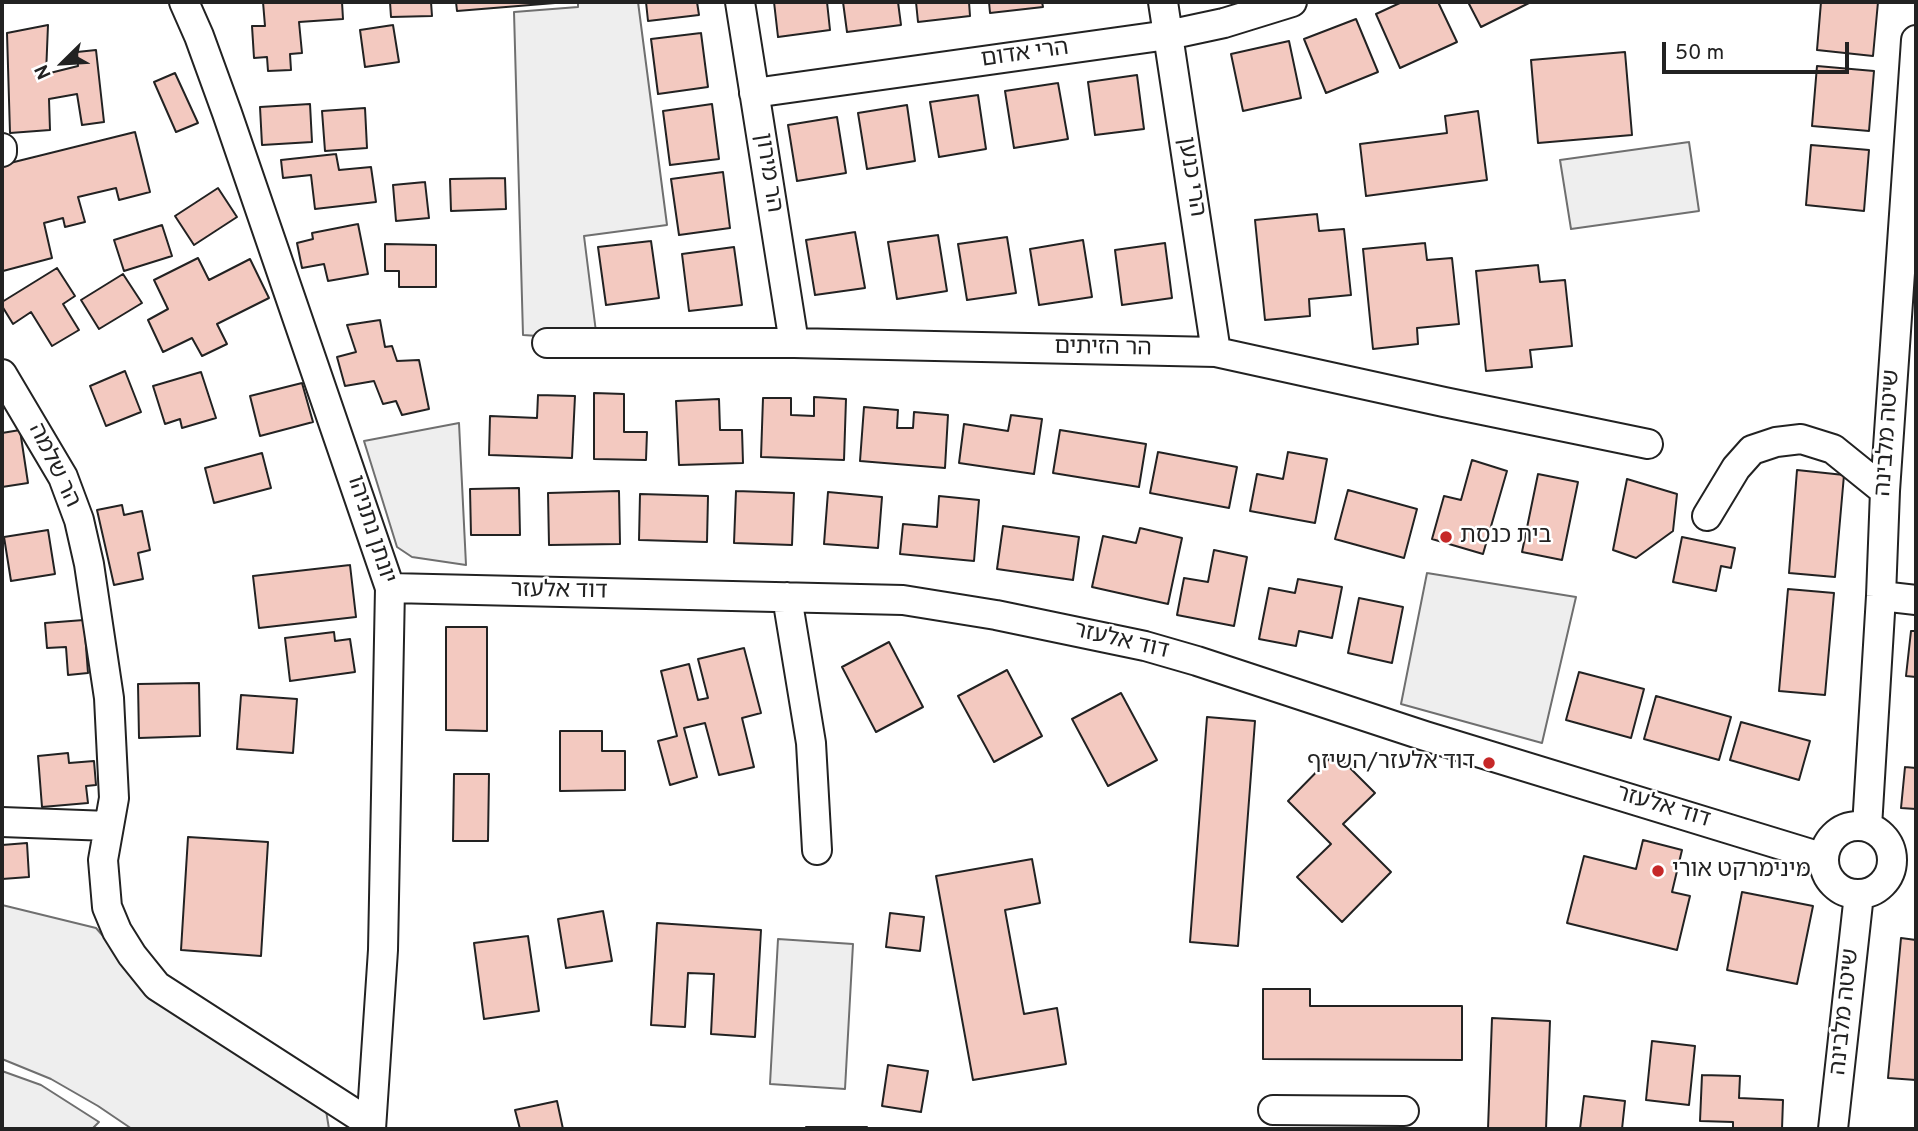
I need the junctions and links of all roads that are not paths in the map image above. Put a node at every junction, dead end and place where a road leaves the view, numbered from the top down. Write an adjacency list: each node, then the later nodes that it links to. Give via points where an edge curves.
1 (184, 2): 16 (street, יונתן נתניהו, via 232,126)
2 (740, 2): 7 (street, הר מירון)
3 (1163, 2): 5 (street, הרי כנען)
4 (1292, 2): 5 (street, הרי אדום)
5 (1168, 35): 7 (street, הרי אדום); 11 (street, הרי כנען)
6 (1916, 40): 8 (street, שיטה מלבינה)
7 (754, 93): 10 (street, הר מירון)
8 (1907, 301): 14 (street, שיטה מלבינה)
9 (547, 343): 10 (street, הר הזיתים)
10 (794, 344): 11 (street, הר הזיתים)
11 (1216, 352): 13 (street, הר הזיתים)
12 (2, 374): 21 (street, הר שלמה, via 63,478 79,520 109,698 114,797)
13 (1648, 444)
14 (1885, 491): 15 (street, via 1833,449 1801,439 1776,442 1752,450 1735,468); 17 (street, שיטה מלבינה)
15 (1707, 516)
16 (390, 589): 18 (street, דוד אלעזר); 30 (street, יונתן נתניהו, via 383,950)
17 (1881, 596): 19 (street); 22 (street, שיטה מלבינה)
18 (787, 597): 23 (street, via 811,743); 24 (street, דוד אלעזר, via 903,600 1145,646)
19 (1916, 600)
20 (2, 822): 21 (street)
21 (109, 826): 30 (street, הר שלמה, via 103,860 107,907 132,955 157,986)
22 (1867, 827): 24 (street, via 1838,832); 25 (street, via 1886,840)
23 (817, 850)
24 (1824, 858): 26 (street, via 1830,879)
25 (1904, 864): 26 (street, via 1869,892)
26 (1859, 894): 31 (street, שיטה מלבינה)
27 (1273, 1110): 29 (street)
28 (1404, 1111): 29 (street)
29 (1346, 1120)
30 (371, 1127)
31 (1833, 1129)

